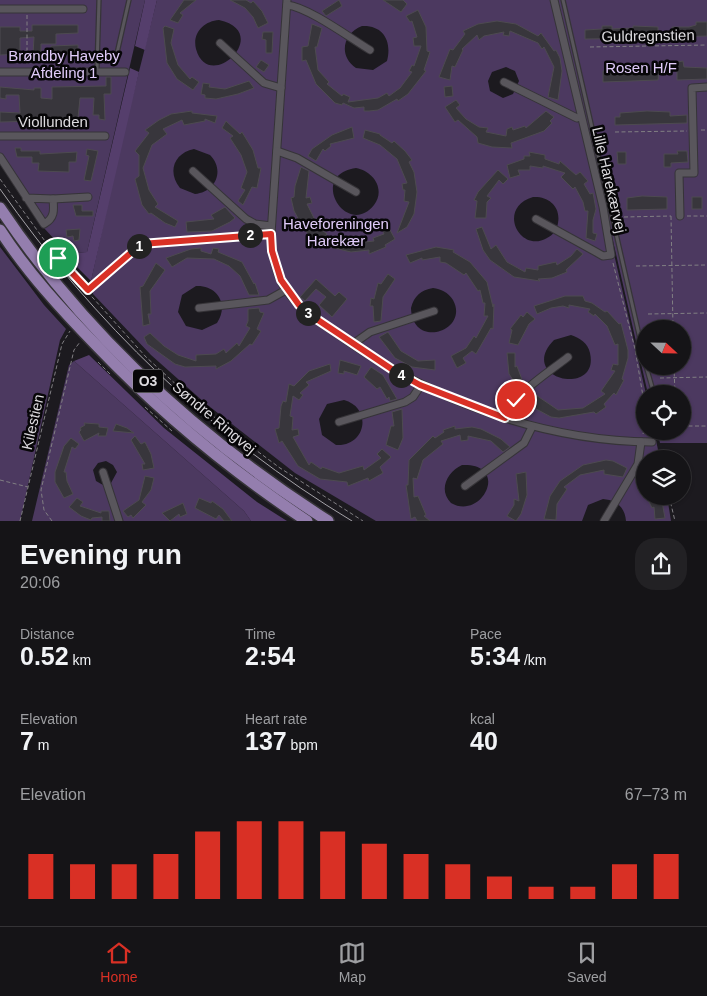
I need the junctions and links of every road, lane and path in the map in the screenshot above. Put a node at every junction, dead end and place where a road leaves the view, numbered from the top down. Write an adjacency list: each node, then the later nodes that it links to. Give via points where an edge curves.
1 (99, 0): 14 (lane)
2 (129, 0): 13 (lane)
3 (554, 0): 21 (street, Lille Harekærvej)
4 (563, 0): 54 (lane)
5 (287, 3): 12 (street); 20 (street)
6 (0, 9): 8 (street)
7 (83, 9): 8 (street)
8 (27, 10): 17 (path)
9 (220, 43): 20 (street, via 264,83)
10 (707, 45): 11 (path, Guldregnstien)
11 (590, 47)
12 (370, 50)
13 (115, 62)
14 (97, 68)
15 (0, 72): 17 (street)
16 (125, 72): 17 (street)
17 (28, 73)
18 (504, 82): 21 (street, Lille Harekærvej, via 573,117)
19 (707, 87): 22 (street, via 692,88)
20 (281, 88): 27 (street)
21 (580, 117): 42 (street, Lille Harekærvej, via 603,207 612,253)
22 (693, 130): 23 (path); 24 (path); 36 (street, via 694,173 679,173)
23 (707, 130)
24 (615, 132)
25 (0, 136): 26 (street, Viollunden)
26 (105, 136)
27 (277, 150): 31 (street); 41 (street)
28 (0, 157): 32 (street)
29 (194, 171): 41 (street, via 246,219)
30 (0, 179): 46 (path, via 58,258)
31 (356, 192)
32 (26, 198): 34 (street); 34 (street, via 44,224 54,214)
33 (88, 198): 34 (street)
34 (53, 199)
35 (0, 208): 82 (main road, Søndre Ringvej / O3, via 63,292 136,371 244,463)
36 (680, 216): 37 (path)
37 (707, 216)
38 (624, 217): 45 (path, via 671,216)
39 (536, 219): 42 (street, Lille Harekærvej)
40 (0, 230): 81 (main road, Søndre Ringvej / O3, via 61,308 131,382 206,448)
41 (271, 230): 46 (path, via 141,244); 47 (street, via 272,251)
42 (609, 257): 64 (path, via 613,259)
43 (707, 264): 45 (path)
44 (636, 266): 45 (path)
45 (672, 266): 52 (path)
46 (88, 290): 83 (path, via 146,357 191,398 280,468)
47 (286, 290): 48 (street, via 268,300); 57 (street, via 312,316)
48 (199, 308)
49 (434, 311): 57 (street, via 370,332)
50 (707, 313): 52 (path)
51 (648, 314): 52 (path)
52 (673, 314): 53 (path)
53 (673, 320)
54 (636, 321)
55 (70, 331): 76 (path, Kilestien, via 62,344)
56 (80, 342): 79 (path, via 74,350 41,490 44,510)
57 (352, 344): 63 (street)
58 (568, 358): 66 (street, via 516,400)
59 (675, 375): 62 (path)
60 (707, 377): 62 (path)
61 (660, 378): 62 (path)
62 (675, 378): 65 (path)
63 (420, 385): 66 (street); 67 (street, via 413,397 405,402)
64 (641, 385)
65 (675, 385)
66 (505, 418): 70 (street)
67 (340, 422)
68 (691, 426): 69 (path)
69 (707, 426)
70 (532, 427): 71 (street); 75 (street, via 524,443)
71 (641, 442): 72 (street); 84 (street, via 638,464)
72 (652, 442)
73 (103, 472): 80 (street)
74 (0, 480): 76 (path)
75 (465, 486)
76 (28, 487): 78 (path, Kilestien)
77 (671, 505): 85 (path)
78 (20, 521)
79 (52, 521)
80 (119, 521)
81 (306, 521)
82 (328, 521)
83 (363, 521)
84 (604, 521)
85 (675, 521)

